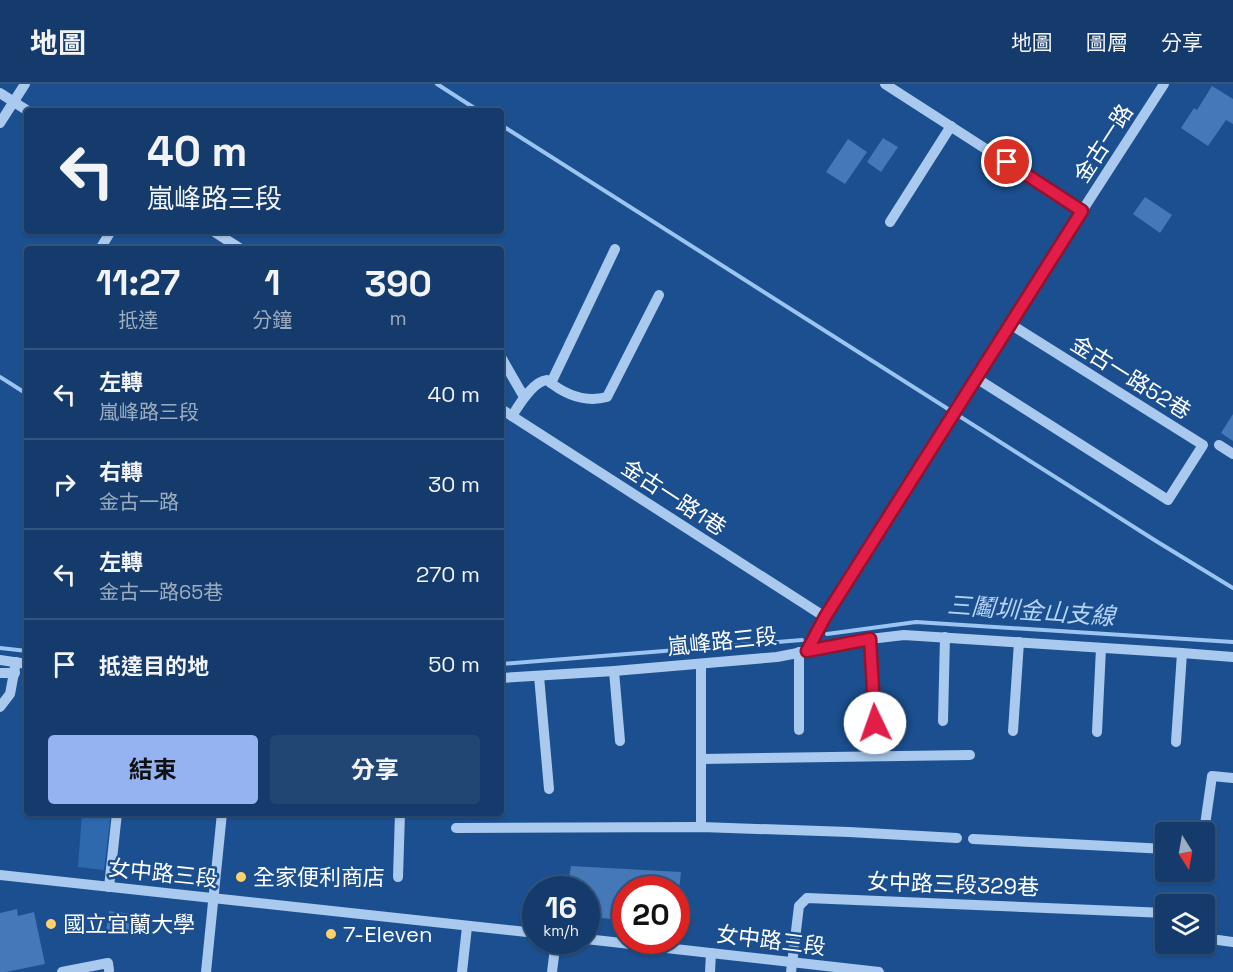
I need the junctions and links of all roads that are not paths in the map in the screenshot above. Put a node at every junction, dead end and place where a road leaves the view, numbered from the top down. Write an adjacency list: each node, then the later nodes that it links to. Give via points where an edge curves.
1 (25, 84): 5 (street)
2 (885, 84): 8 (street)
3 (1164, 84): 9 (street, 金古一路)
4 (0, 93): 5 (street)
5 (14, 102): 6 (street); 7 (street)
6 (24, 108)
7 (0, 123)
8 (951, 126): 9 (street); 10 (street)
9 (1082, 211): 15 (street, 金古一路)
10 (890, 222)
11 (218, 234): 12 (street)
12 (236, 246)
13 (615, 249): 18 (street)
14 (659, 295): 18 (street, via 607,397 583,399)
15 (1010, 324): 17 (street, 金古一路); 17 (street, 金古一路52巷, via 1203,445 1168,500)
16 (504, 362): 19 (street)
17 (976, 378): 24 (street, 金古一路)
18 (551, 383): 19 (street, via 542,380)
19 (524, 397): 21 (street)
20 (504, 411): 21 (street, 金古一路1巷)
21 (512, 416): 24 (street, 金古一路1巷)
22 (1219, 445): 23 (street)
23 (1233, 454)
24 (825, 617): 29 (street, 金古一路)
25 (945, 637): 26 (street, 嵐峰路三段, via 904,635); 27 (street, 嵐峰路三段); 40 (street)
26 (870, 639): 29 (street, 嵐峰路三段); 41 (street)
27 (1018, 642): 28 (street, 嵐峰路三段); 43 (street)
28 (1101, 648): 30 (street, 嵐峰路三段); 44 (street)
29 (803, 652): 33 (street, 嵐峰路三段); 42 (street)
30 (1182, 652): 31 (street, 嵐峰路三段); 46 (street)
31 (1233, 657)
32 (0, 660): 34 (street)
33 (701, 664): 35 (street, 嵐峰路三段); 48 (street)
34 (19, 666): 36 (street); 39 (street, via 10,693)
35 (614, 671): 37 (street, 嵐峰路三段); 45 (street)
36 (0, 673)
37 (539, 676): 38 (street, 嵐峰路三段); 50 (street)
38 (504, 678)
39 (0, 707)
40 (943, 721)
41 (875, 723)
42 (799, 729)
43 (1013, 731)
44 (1097, 732)
45 (620, 741)
46 (1176, 742)
47 (970, 755): 48 (street)
48 (701, 759): 55 (street)
49 (1233, 778): 54 (street, via 1212,776)
50 (549, 789)
51 (117, 816): 62 (street)
52 (222, 816): 63 (street)
53 (400, 816): 61 (street)
54 (1205, 822)
55 (701, 827): 56 (street); 57 (street)
56 (456, 828)
57 (957, 838)
58 (973, 839): 59 (street)
59 (1155, 848)
60 (0, 875): 62 (street, 女中路三段)
61 (398, 877)
62 (109, 887): 63 (street, 女中路三段)
63 (212, 898): 65 (street, 女中路三段); 75 (street)
64 (1155, 912): 72 (street, 女中路三段329巷, via 807,898 799,906)
65 (467, 927): 66 (street, 女中路三段); 76 (street)
66 (522, 932)
67 (600, 940): 70 (street, 女中路三段)
68 (1218, 940): 69 (street)
69 (1233, 942)
70 (711, 952): 72 (street, 女中路三段); 78 (street)
71 (554, 954): 77 (street)
72 (791, 967): 79 (street, 女中路三段)
73 (109, 970): 74 (street, via 108,963)
74 (62, 972)
75 (206, 972)
76 (462, 972)
77 (552, 972)
78 (710, 972)
79 (878, 972)

